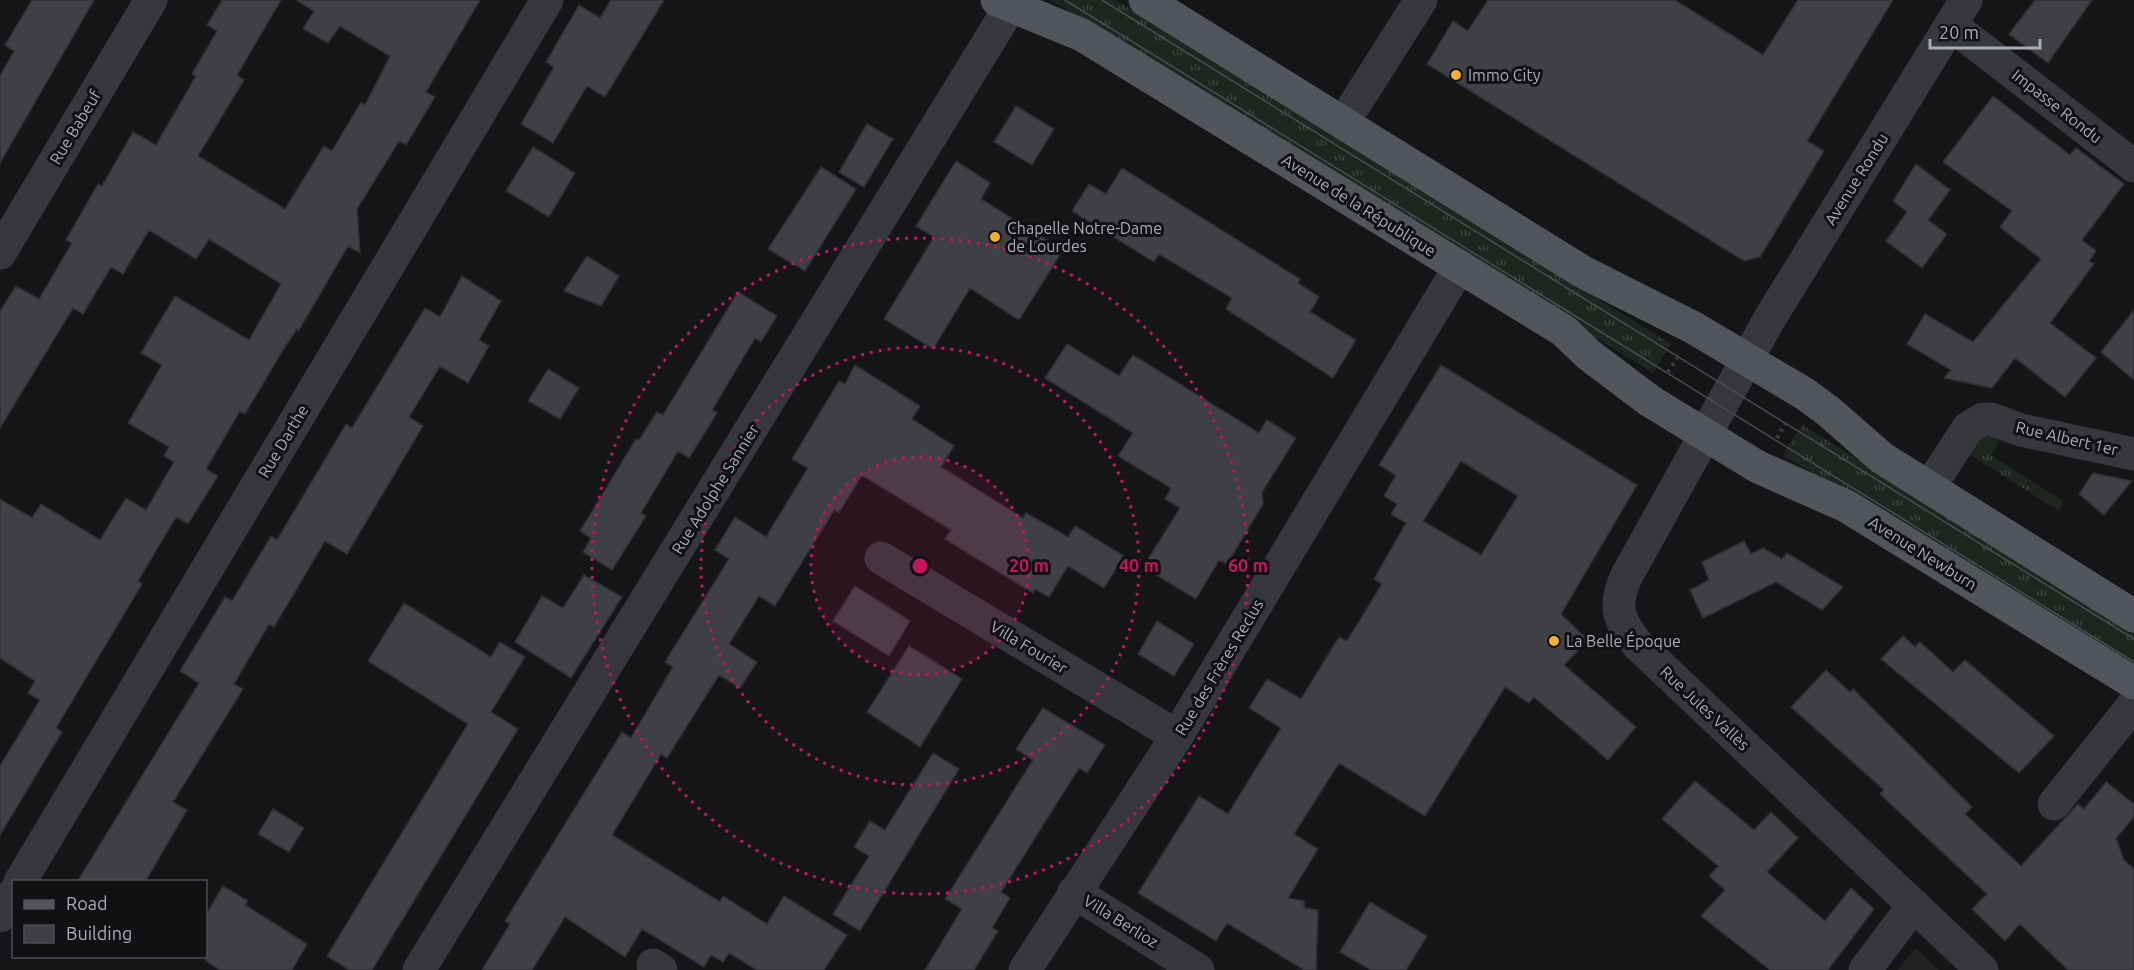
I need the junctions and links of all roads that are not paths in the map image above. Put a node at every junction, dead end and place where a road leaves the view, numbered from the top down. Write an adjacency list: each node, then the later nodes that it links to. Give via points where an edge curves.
1 (151, 0): 9 (street, Rue Babeuf)
2 (547, 0): 21 (street, Rue Darthe)
3 (1144, 0): 7 (main road)
4 (1421, 0): 7 (street)
5 (1004, 4): 10 (main road, Avenue de la République, via 1082,34); 26 (street, Rue Adolphe Sannier)
6 (1958, 12): 8 (street, Impasse Rondu); 11 (street, Avenue Rondu)
7 (1343, 123): 11 (main road, via 1582,272 1655,306)
8 (2134, 166)
9 (0, 253)
10 (1460, 266): 12 (main road, Avenue de la République, via 1564,331 1615,375); 19 (street, Rue des Frères Reclus)
11 (1747, 359): 12 (street, Rue Jules Vallès); 14 (main road, via 1821,405 1874,453)
12 (1706, 435): 17 (main road, Avenue Newburn, via 1758,467 1846,506); 24 (street, Rue Jules Vallès, via 1619,592 1622,625 1638,645)
13 (2134, 454): 14 (street, Rue Albert 1er, via 1983,419 1968,428)
14 (1929, 489): 16 (main road)
15 (881, 558): 19 (street, Villa Fourier)
16 (2134, 616)
17 (2134, 683)
18 (2134, 704): 20 (street)
19 (1178, 735): 22 (street, Rue des Frères Reclus)
20 (2054, 804)
21 (21, 880)
22 (1074, 892): 27 (street, Rue des Frères Reclus); 28 (street, Villa Berlioz)
23 (12, 896): 25 (street)
24 (1914, 905): 29 (street); 30 (street, Rue Jules Vallès)
25 (0, 916)
26 (419, 970)
27 (1025, 970)
28 (1198, 970)
29 (1865, 970)
30 (1982, 970)

